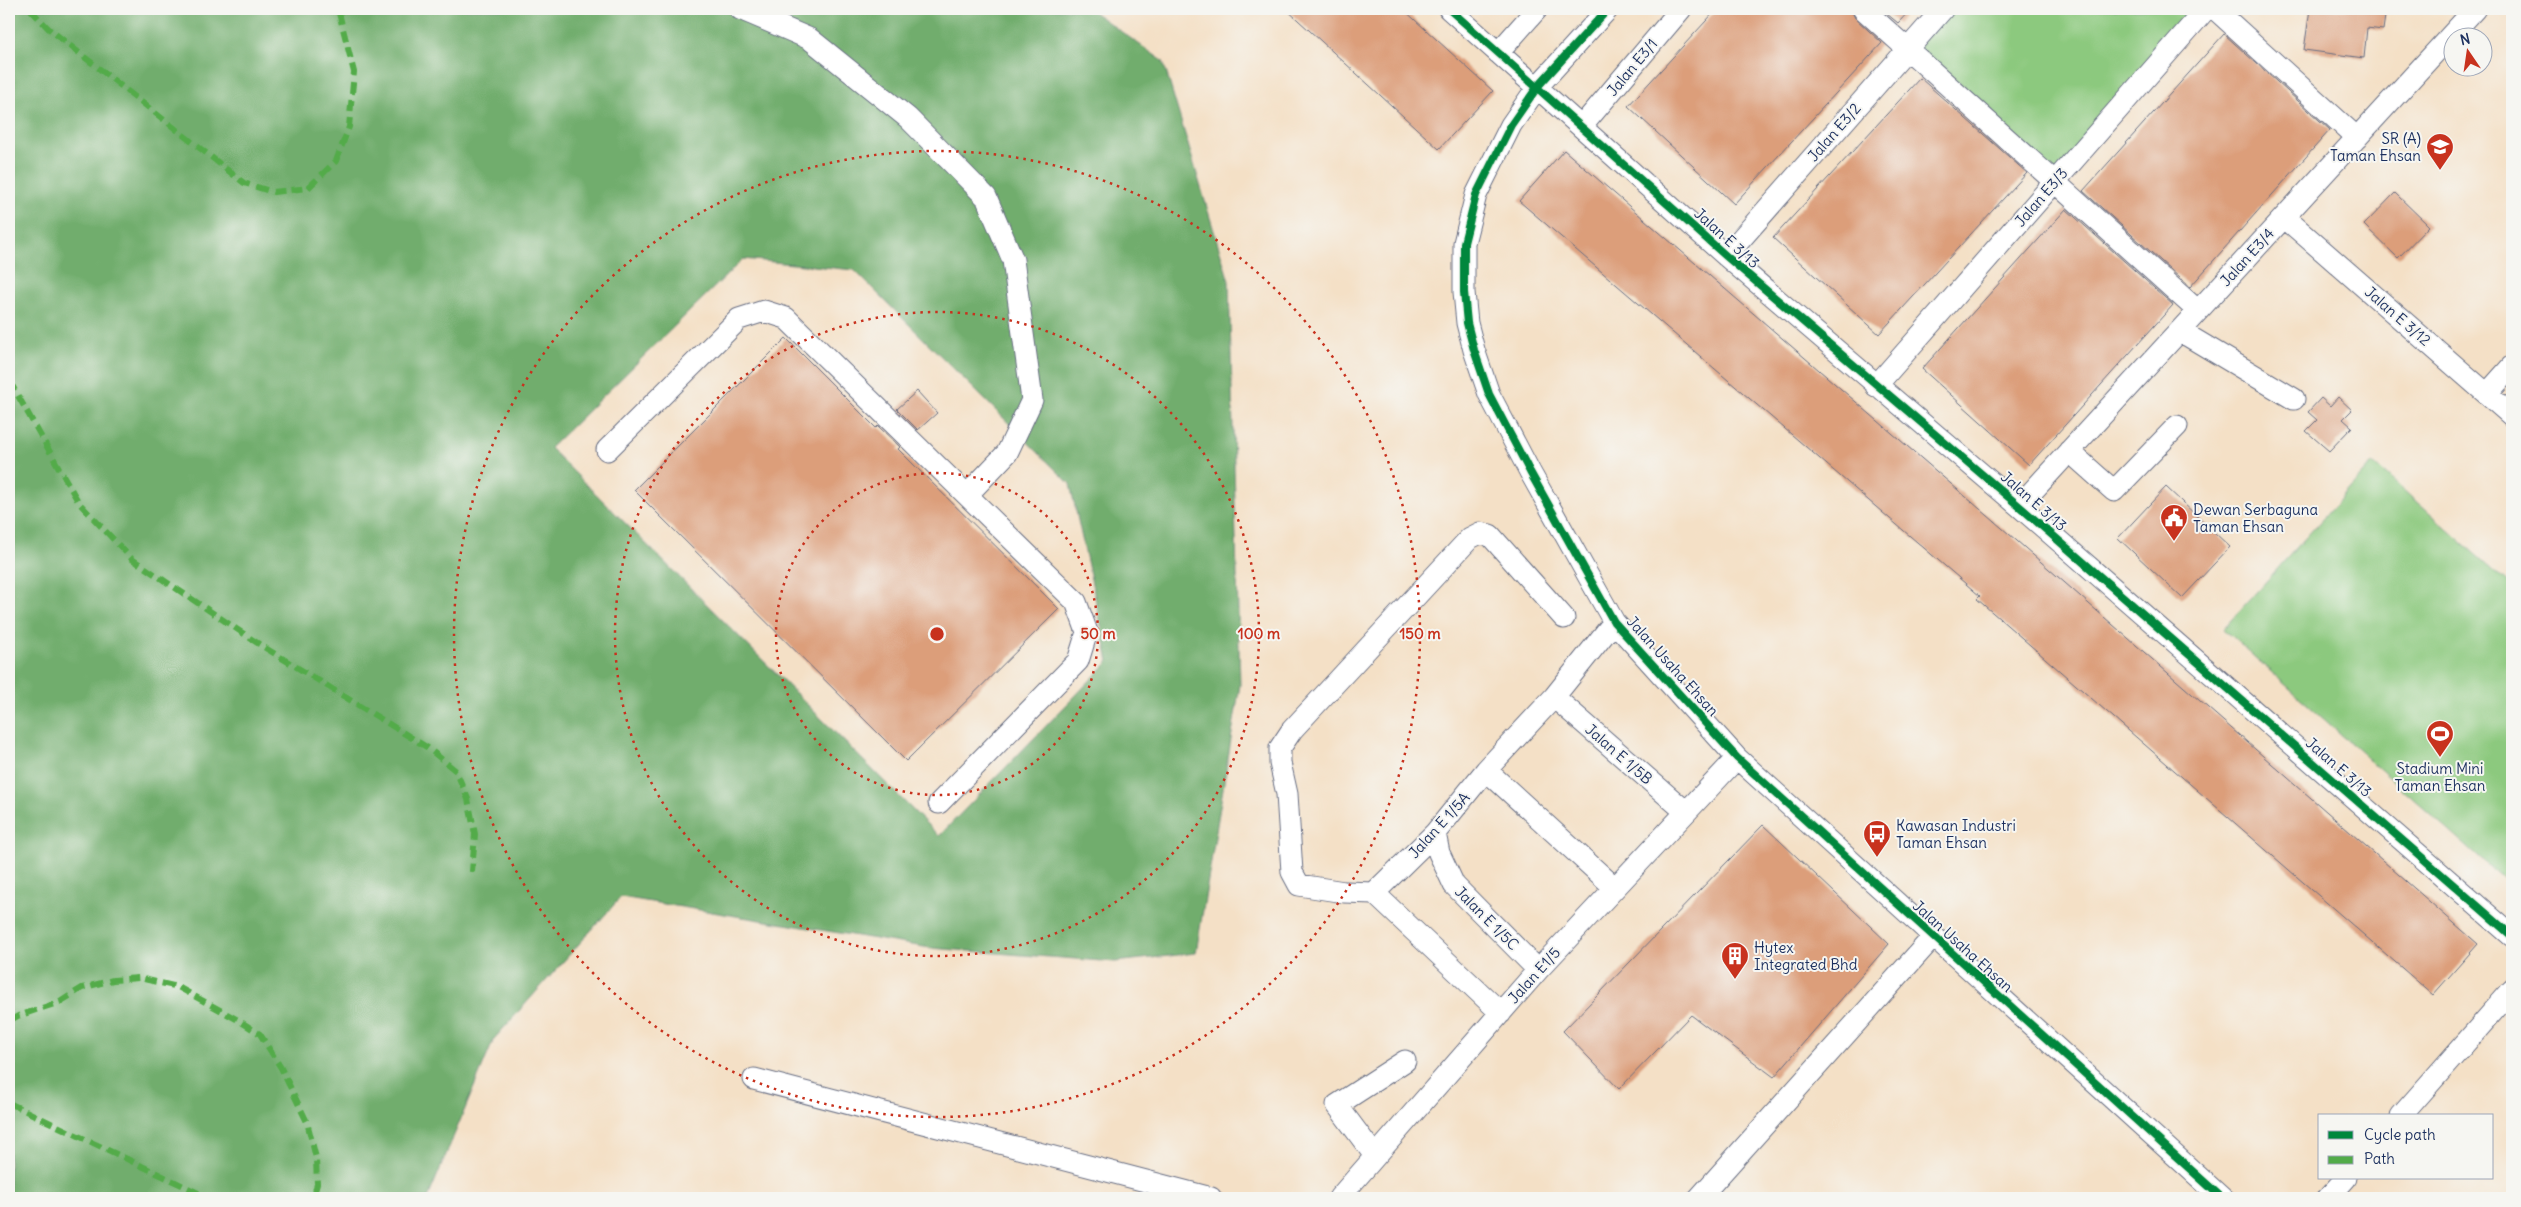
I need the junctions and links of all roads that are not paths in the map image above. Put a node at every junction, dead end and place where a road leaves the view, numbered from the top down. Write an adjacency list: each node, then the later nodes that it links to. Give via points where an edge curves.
1 (740, 9): 29 (street, via 810,38 908,118 986,197 1012,260 1032,400 1007,453)
2 (1449, 9): 12 (street, Jalan E 3/13)
3 (1537, 9): 12 (street)
4 (1608, 9): 13 (street, Jalan Usaha Ehsan)
5 (1681, 9): 14 (street, Jalan E3/1)
6 (1863, 9): 11 (street)
7 (1943, 9): 11 (street, Jalan E3/2)
8 (2206, 9): 16 (street, Jalan E3/3)
9 (2214, 9): 15 (street)
10 (2471, 10): 15 (street, Jalan E3/4)
11 (1908, 49): 16 (street); 18 (street, Jalan E3/2)
12 (1498, 53): 13 (street, Jalan E 3/13)
13 (1538, 86): 14 (street, Jalan E 3/13); 32 (street, Jalan Usaha Ehsan, via 1511,125 1476,195 1464,243 1467,323 1489,394)
14 (1582, 126): 18 (street, Jalan E 3/13)
15 (2357, 138): 17 (street, Jalan E3/4)
16 (2055, 182): 19 (street); 22 (street, Jalan E3/3)
17 (2284, 216): 19 (street, Jalan E3/4); 23 (street, Jalan E 3/12)
18 (1726, 256): 22 (street, Jalan E 3/13)
19 (2198, 311): 20 (street, Jalan E3/4)
20 (2180, 331): 24 (street); 28 (street, Jalan E3/4)
21 (2512, 366): 23 (street)
22 (1876, 386): 30 (street, Jalan E 3/13)
23 (2487, 394): 25 (street, Jalan E 3/12)
24 (2294, 399)
25 (2512, 416)
26 (2177, 426): 28 (street, via 2114,491)
27 (607, 450): 29 (street, via 740,319 764,311 786,318)
28 (2069, 451): 30 (street, Jalan E3/4)
29 (967, 496): 36 (street, via 1076,602 1087,632 1078,661)
30 (2018, 506): 41 (street, Jalan E 3/13)
31 (1564, 618): 40 (street, via 1490,535 1480,532 1470,538 1292,730 1280,748 1280,763 1287,794 1292,872 1299,884 1344,892)
32 (1614, 622): 33 (street, Jalan E 1/5A); 34 (street, Jalan Usaha Ehsan)
33 (1554, 697): 35 (street, Jalan E 1/5A); 37 (street, Jalan E 1/5B)
34 (1737, 758): 37 (street, Jalan E1/5); 42 (street, Jalan Usaha Ehsan)
35 (1486, 770): 38 (street, Jalan E 1/5A); 39 (street)
36 (939, 803)
37 (1685, 811): 39 (street, Jalan E1/5)
38 (1435, 833): 40 (street, Jalan E 1/5A); 43 (street, Jalan E 1/5C, via 1439,853 1454,885)
39 (1614, 887): 43 (street, Jalan E1/5)
40 (1374, 893): 45 (street)
41 (2512, 936)
42 (1932, 937): 53 (street); 54 (street, Jalan Usaha Ehsan)
43 (1538, 970): 45 (street, Jalan E1/5)
44 (2512, 990): 48 (street)
45 (1501, 1012): 49 (street, Jalan E1/5)
46 (1405, 1061): 49 (street, via 1337,1105)
47 (754, 1079): 51 (street)
48 (2403, 1114)
49 (1375, 1156): 52 (street, Jalan E1/5)
50 (2344, 1180): 55 (street)
51 (1212, 1198)
52 (1339, 1198)
53 (1698, 1198)
54 (2222, 1198)
55 (2328, 1198)

